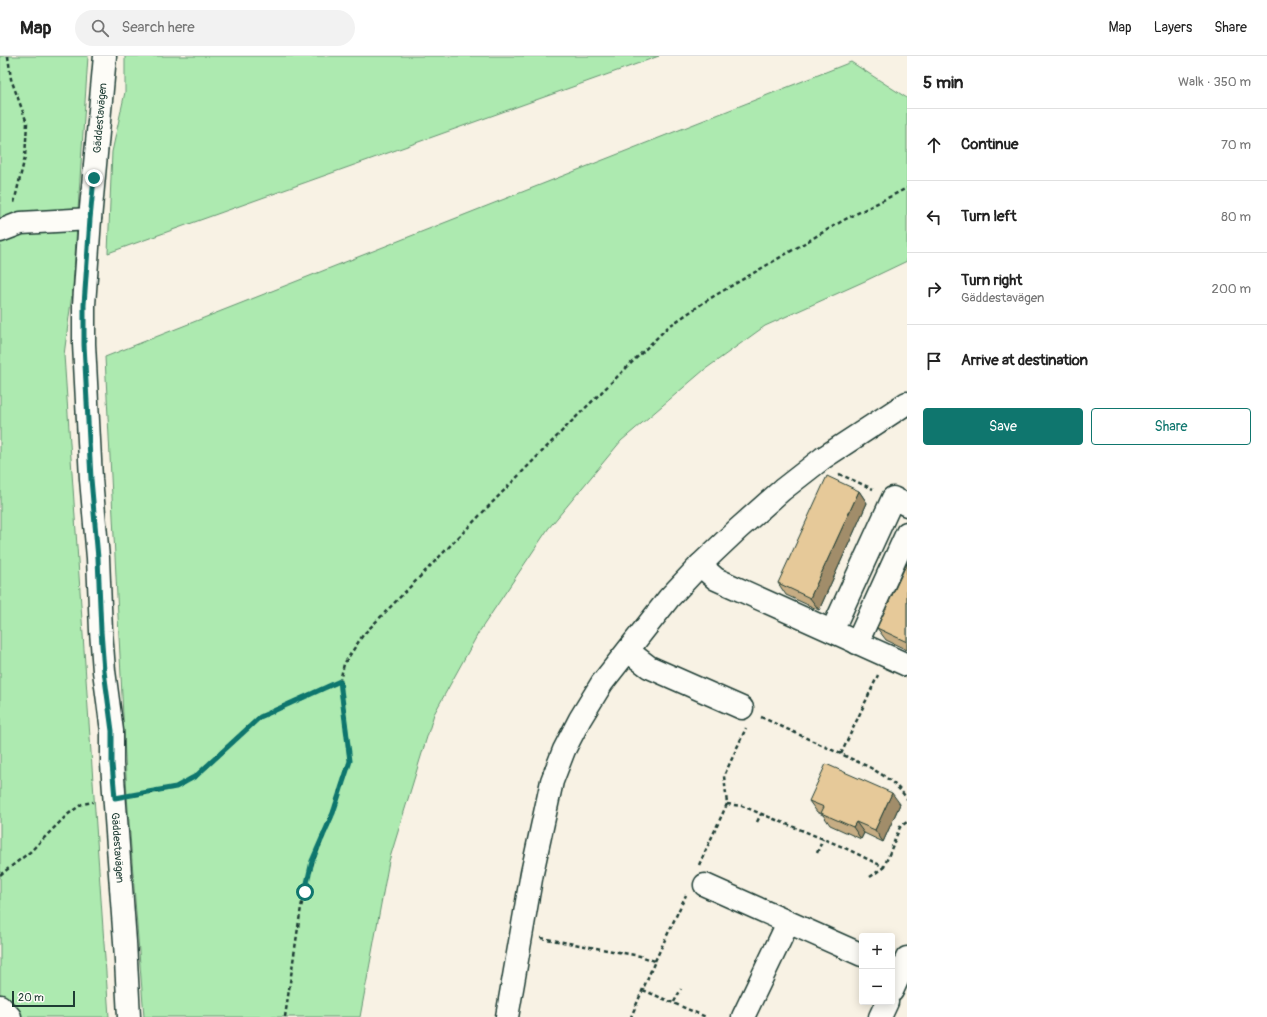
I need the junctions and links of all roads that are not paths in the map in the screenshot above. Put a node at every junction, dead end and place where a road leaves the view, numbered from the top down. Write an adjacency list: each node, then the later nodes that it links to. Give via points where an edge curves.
1 (105, 56): 2 (street, Gäddestavägen)
2 (90, 219): 3 (street, via 21,223); 19 (street, Gäddestavägen, via 84,344 101,631 112,731)
3 (4, 229)
4 (907, 403): 7 (street, via 824,458 782,490)
5 (900, 502): 8 (street)
6 (907, 533): 9 (street)
7 (700, 565): 8 (street, via 716,579); 10 (street, via 669,598)
8 (832, 632): 9 (street)
9 (857, 643): 11 (street)
10 (628, 651): 12 (street, via 648,667); 20 (street, via 602,683 580,718 552,781 532,873)
11 (907, 665)
12 (747, 711)
13 (697, 881): 14 (street)
14 (788, 923): 15 (street); 21 (street)
15 (859, 954)
16 (886, 1005): 22 (street)
17 (0, 1006): 18 (street)
18 (10, 1017)
19 (129, 1017)
20 (507, 1017)
21 (743, 1017)
22 (880, 1017)

